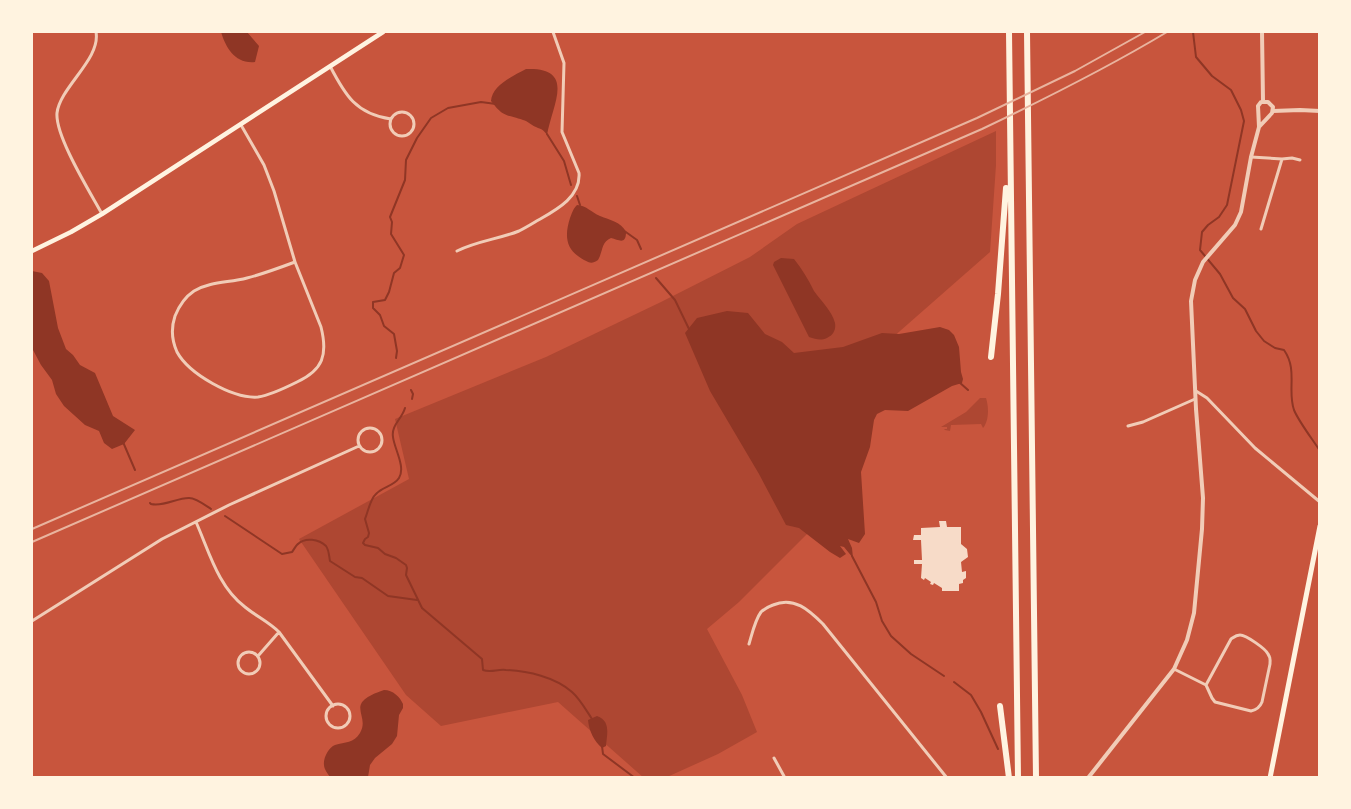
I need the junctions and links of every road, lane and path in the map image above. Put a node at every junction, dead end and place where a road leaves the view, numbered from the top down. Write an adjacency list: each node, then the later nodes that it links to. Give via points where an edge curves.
1 (96, 32): 20 (street, via 93,51 57,113 66,147)
2 (383, 32): 7 (main road)
3 (553, 32): 23 (street, via 564,63 562,132 579,172 577,188 561,206 519,231)
4 (1009, 32): 16 (highway)
5 (1027, 32): 46 (highway)
6 (1262, 32): 8 (street)
7 (330, 66): 13 (street, via 345,94 362,110); 14 (main road)
8 (1263, 101): 9 (street, via 1270,103); 11 (street, via 1258,106)
9 (1273, 111): 10 (street); 12 (street)
10 (1320, 111)
11 (1260, 113): 12 (street); 15 (street)
12 (1269, 116): 15 (street)
13 (391, 119): 13 (street, via 390,129 397,136 407,136 414,129 414,120 408,113 398,112)
14 (241, 125): 20 (main road); 24 (street, via 271,182)
15 (1259, 127): 17 (street)
16 (1010, 148): 25 (highway); 45 (highway)
17 (1251, 157): 18 (street); 26 (street, via 1241,212 1235,225 1203,262 1195,280 1191,301)
18 (1282, 159): 19 (street); 21 (street)
19 (1300, 160)
20 (102, 214): 22 (main road)
21 (1261, 230)
22 (32, 251)
23 (457, 251)
24 (295, 262): 24 (street, via 324,336 323,358 312,374 271,393 248,396 229,392 209,381 182,359 174,343 173,325 187,297 206,285 248,278)
25 (991, 357)
26 (1195, 391): 27 (street); 30 (street)
27 (1196, 399): 28 (street); 37 (street, via 1203,498 1201,541 1194,613)
28 (1128, 426)
29 (359, 446): 29 (street, via 365,451 375,450 381,443 380,435 375,429 365,429 359,436); 31 (street)
30 (1320, 502)
31 (196, 522): 33 (street, via 162,539); 34 (street, via 229,591)
32 (1320, 526): 48 (main road)
33 (32, 621)
34 (279, 632): 36 (street); 39 (street)
35 (749, 644): 43 (street, via 759,614 766,607 787,601 799,604 823,624)
36 (258, 656): 36 (street, via 252,652 242,655 238,664 241,670 252,674 258,670)
37 (1174, 669): 38 (street); 47 (street)
38 (1206, 685): 38 (street, via 1215,702 1255,710 1262,702 1270,664 1268,653 1236,635)
39 (333, 705): 39 (street, via 327,722 335,728 344,727 350,720 349,711 342,705)
40 (1000, 706): 44 (highway)
41 (774, 758): 42 (street)
42 (785, 777)
43 (947, 777)
44 (1009, 777)
45 (1018, 777)
46 (1036, 777)
47 (1088, 777)
48 (1270, 777)

